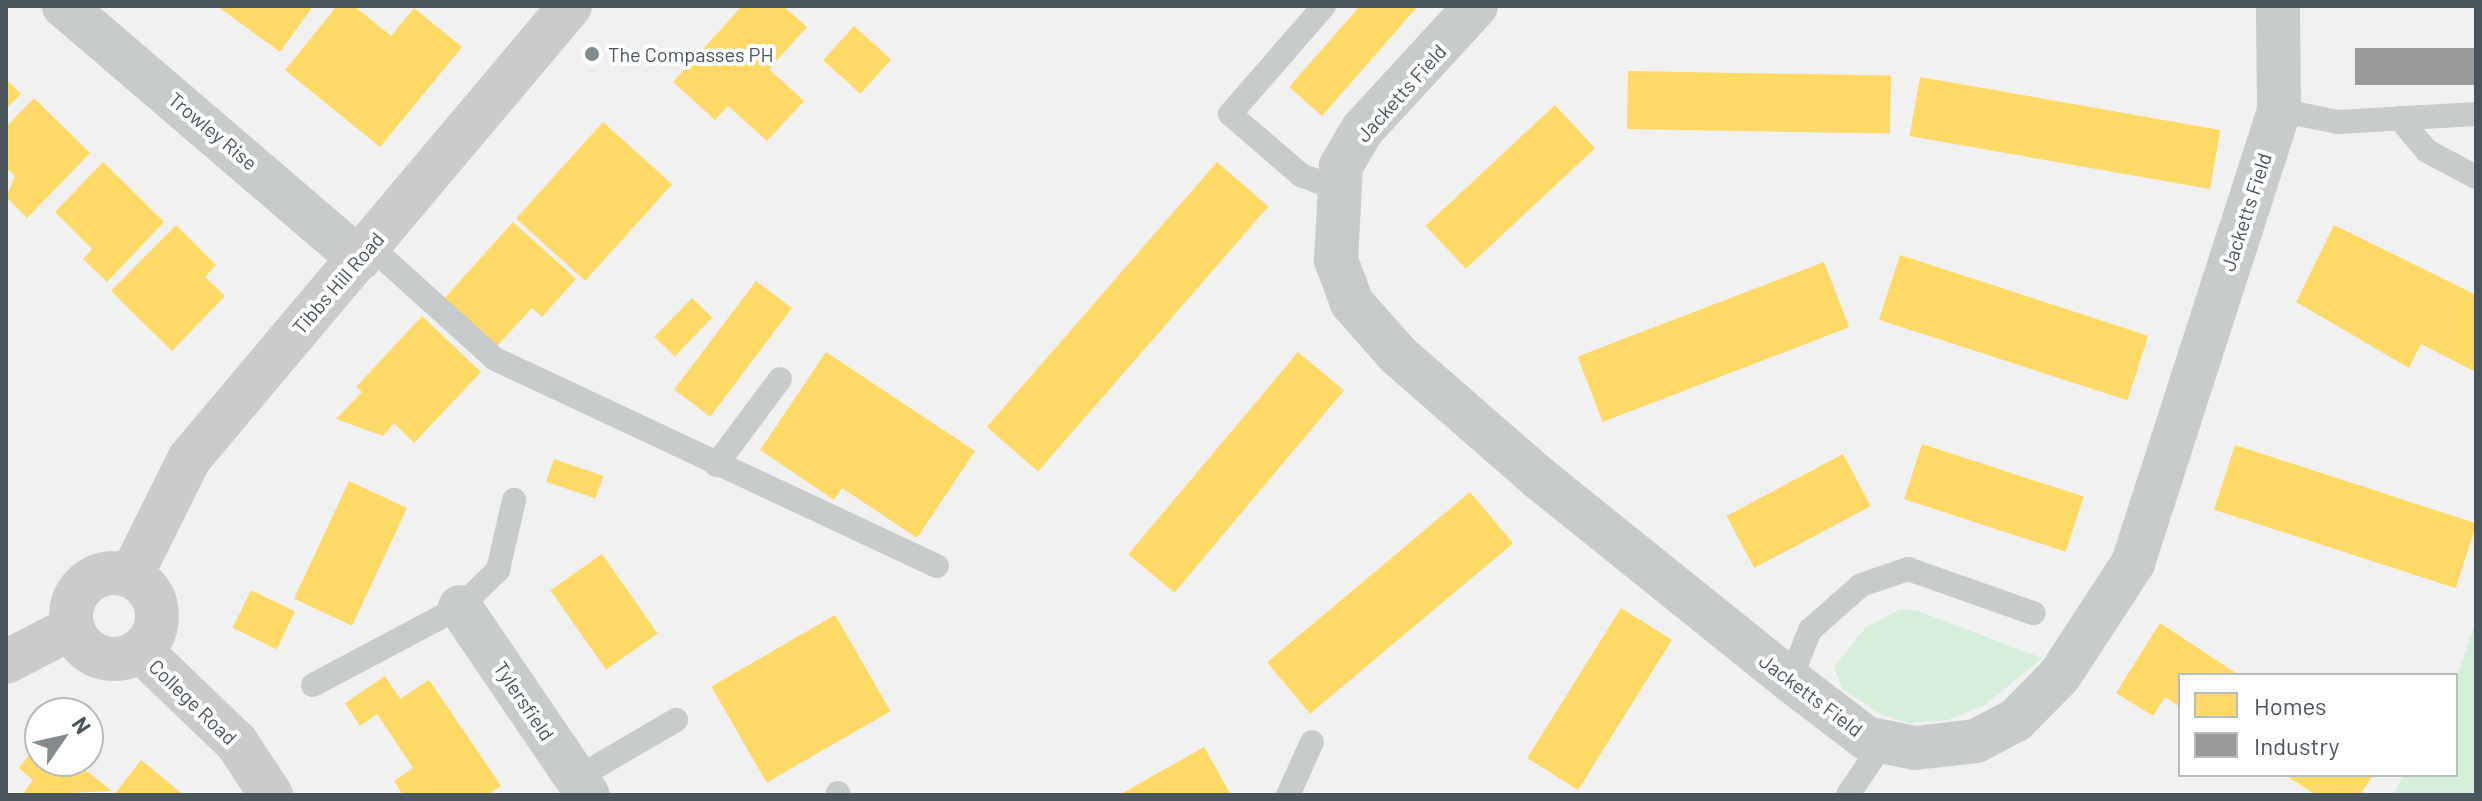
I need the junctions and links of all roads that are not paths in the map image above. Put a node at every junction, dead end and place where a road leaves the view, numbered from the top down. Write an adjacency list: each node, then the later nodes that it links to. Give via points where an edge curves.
1 (64, 6): 11 (street, Trowley Rise)
2 (570, 6): 11 (street, Tibbs Hill Road)
3 (1324, 6): 10 (lane, via 1230,114 1301,175)
4 (1476, 6): 10 (street, Jacketts Field, via 1362,130)
5 (2278, 6): 6 (street, Jacketts Field)
6 (2279, 110): 8 (lane, via 2338,122); 25 (street, Jacketts Field, via 2133,563 2099,620 2016,720 1976,741 1915,748)
7 (2476, 114): 8 (lane)
8 (2399, 118): 9 (lane, via 2427,151)
9 (2476, 177)
10 (1337, 189): 22 (street, Jacketts Field, via 1336,260 1352,303 1398,355)
11 (364, 252): 13 (lane, via 495,359); 16 (street, Tibbs Hill Road, via 189,459)
12 (780, 379): 13 (lane)
13 (716, 465): 15 (lane)
14 (514, 500): 17 (lane, via 498,570)
15 (937, 566)
16 (131, 576): 19 (street, via 104,574 81,589); 20 (street, via 157,611)
17 (460, 607): 23 (lane); 27 (street, Tylersfield)
18 (2033, 613): 22 (lane, via 1908,569 1861,585 1810,630)
19 (72, 628): 20 (street, via 100,657); 21 (street)
20 (140, 650): 28 (street, College Road, via 237,743)
21 (6, 662)
22 (1790, 680): 25 (street, Jacketts Field, via 1866,738)
23 (313, 685)
24 (676, 720): 27 (lane)
25 (1884, 741): 30 (lane)
26 (1312, 742): 29 (lane)
27 (582, 787)
28 (271, 795)
29 (1288, 795)
30 (1848, 795)

